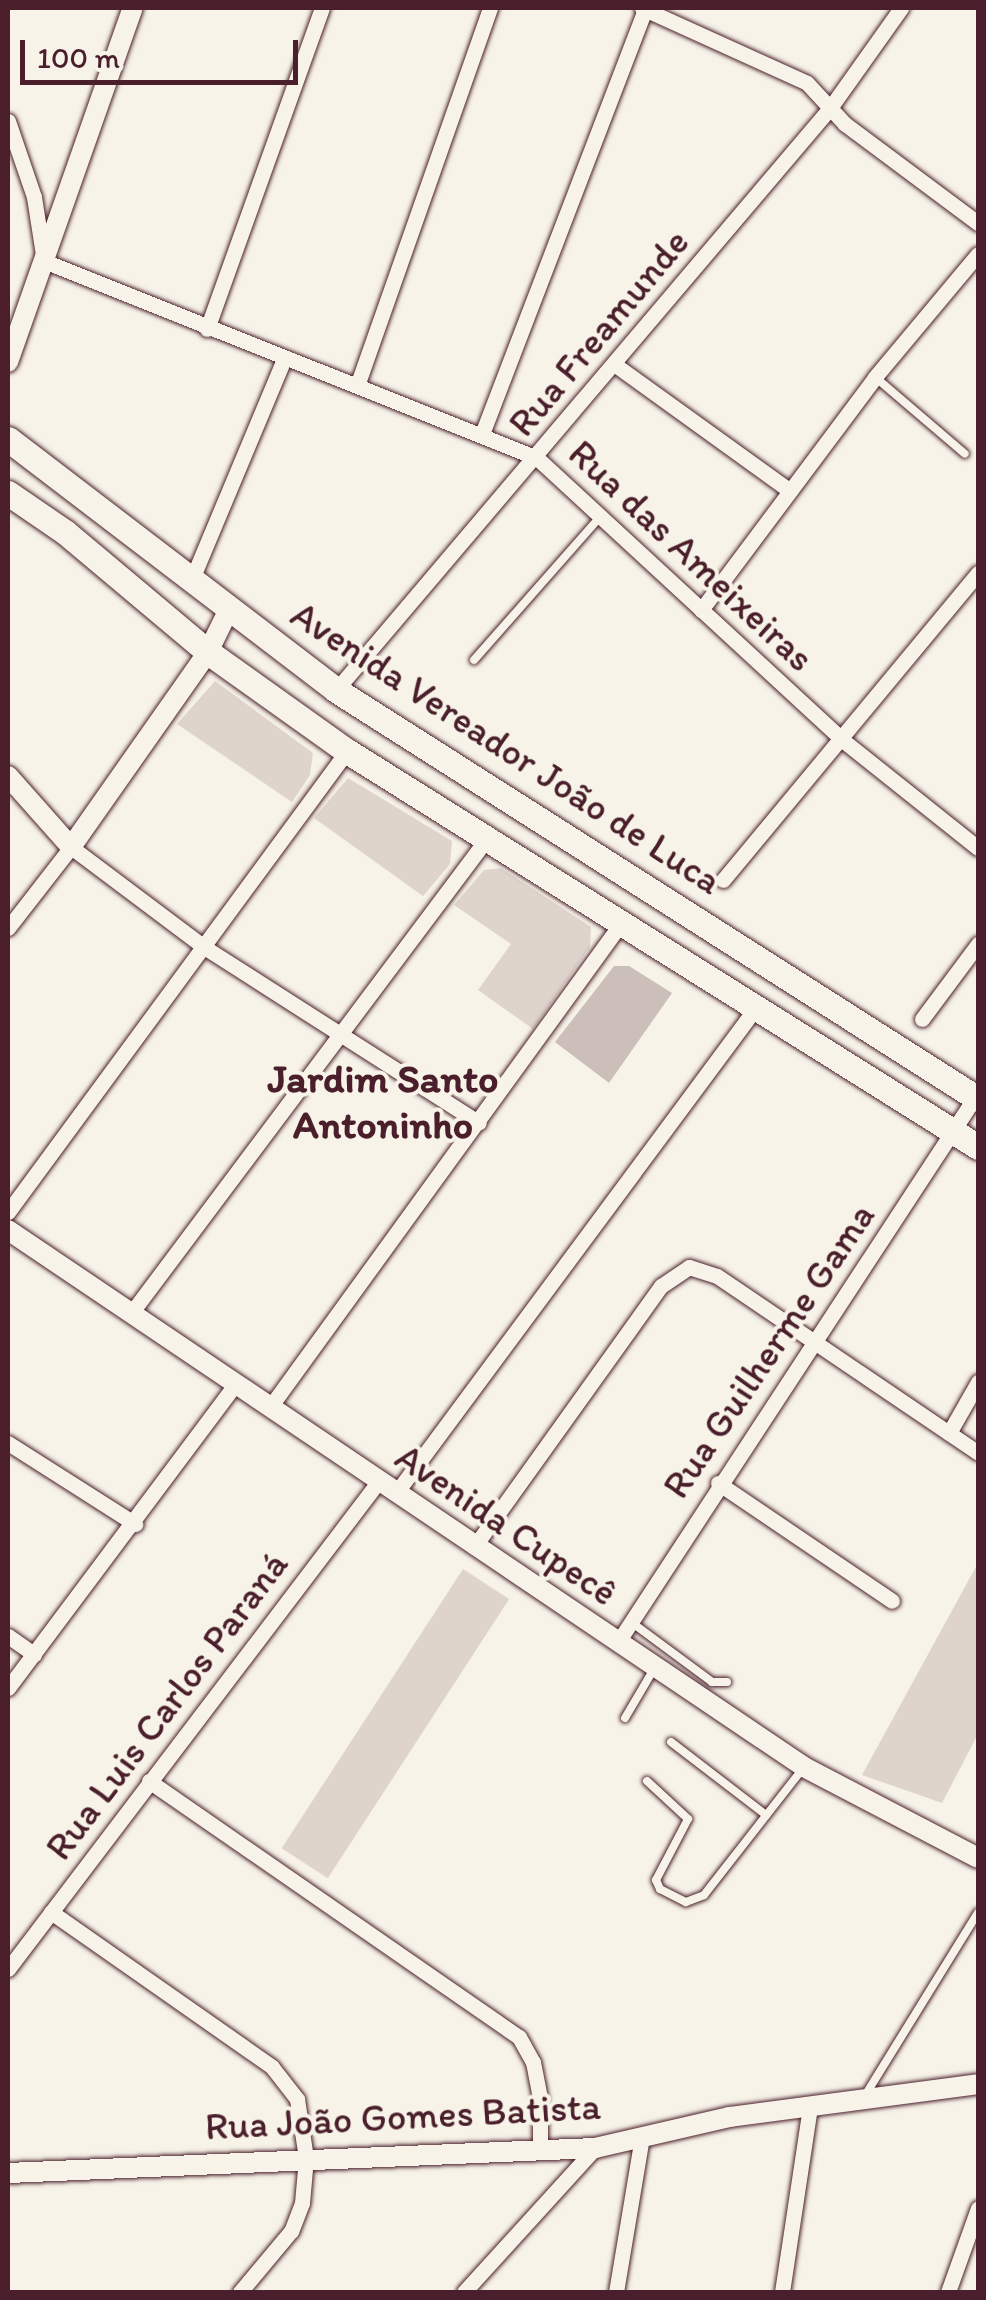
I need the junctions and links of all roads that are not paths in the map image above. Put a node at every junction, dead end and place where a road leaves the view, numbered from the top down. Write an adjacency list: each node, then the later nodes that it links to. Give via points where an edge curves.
1 (133, 8): 10 (street)
2 (322, 8): 11 (street)
3 (490, 8): 16 (street)
4 (644, 8): 6 (street, via 807,83); 17 (street)
5 (901, 8): 6 (street, Rua Freamunde)
6 (830, 108): 8 (street); 14 (street, Rua Freamunde)
7 (8, 121): 10 (street, via 34,197)
8 (978, 223)
9 (978, 254): 15 (street)
10 (44, 261): 11 (street, Rua das Ameixeiras); 13 (street)
11 (206, 328): 12 (street, Rua das Ameixeiras)
12 (284, 359): 16 (street, Rua das Ameixeiras); 25 (street)
13 (8, 362)
14 (614, 364): 20 (street, Rua Freamunde); 21 (street)
15 (875, 377): 19 (lane); 21 (street)
16 (358, 383): 17 (street, Rua das Ameixeiras)
17 (482, 434): 20 (street, Rua das Ameixeiras)
18 (8, 439): 25 (main road, Avenida Vereador João de Luca)
19 (965, 454)
20 (537, 458): 23 (street, Rua das Ameixeiras); 30 (street, Rua Freamunde)
21 (790, 491): 27 (street)
22 (8, 493): 28 (main road, via 66,532)
23 (599, 518): 27 (street, Rua das Ameixeiras); 29 (lane)
24 (978, 572): 31 (street)
25 (192, 579): 26 (main road, Avenida Vereador João de Luca)
26 (230, 607): 28 (street); 30 (main road, Avenida Vereador João de Luca)
27 (701, 610): 31 (street, Rua das Ameixeiras)
28 (208, 652): 32 (main road); 35 (street)
29 (474, 660)
30 (336, 690): 45 (main road, Avenida Vereador João de Luca)
31 (840, 738): 36 (street, Rua das Ameixeiras); 37 (street)
32 (348, 751): 34 (main road); 41 (street)
33 (8, 776): 35 (street)
34 (488, 837): 38 (main road); 44 (street)
35 (71, 847): 39 (street); 41 (street)
36 (978, 848)
37 (722, 880)
38 (622, 922): 42 (main road); 46 (street)
39 (8, 928)
40 (978, 944): 43 (street)
41 (204, 946): 44 (street); 49 (street)
42 (757, 1006): 47 (main road); 60 (street, Rua Luis Carlos Paraná)
43 (922, 1019)
44 (340, 1036): 46 (street); 51 (street)
45 (977, 1098): 47 (street, Rua Guilherme Gama)
46 (479, 1123): 55 (street)
47 (956, 1133): 48 (main road); 52 (street, Rua Guilherme Gama)
48 (978, 1147)
49 (8, 1212)
50 (8, 1230): 51 (street, Avenida Cupecê)
51 (132, 1312): 54 (street, Avenida Cupecê)
52 (811, 1342): 56 (street); 59 (street, Rua Guilherme Gama); 62 (street, via 701,1267 677,1270)
53 (978, 1382): 56 (street)
54 (236, 1383): 55 (street, Avenida Cupecê); 61 (street)
55 (270, 1407): 60 (street, Avenida Cupecê)
56 (949, 1433): 58 (street)
57 (8, 1442): 61 (street)
58 (978, 1453)
59 (718, 1483): 63 (street); 64 (street, Rua Guilherme Gama)
60 (387, 1487): 62 (street, Avenida Cupecê); 74 (street, Rua Luis Carlos Paraná)
61 (134, 1524): 67 (street)
62 (474, 1547): 66 (street, Avenida Cupecê)
63 (892, 1601)
64 (631, 1622): 66 (street, Rua Guilherme Gama); 69 (lane, via 712,1682)
65 (8, 1636): 67 (street)
66 (618, 1642): 68 (street, Avenida Cupecê)
67 (34, 1654): 70 (street)
68 (656, 1668): 71 (lane); 73 (street, Avenida Cupecê)
69 (727, 1682)
70 (8, 1688)
71 (625, 1718)
72 (671, 1742): 76 (lane)
73 (804, 1767): 76 (lane); 77 (street, Avenida Cupecê)
74 (149, 1781): 78 (street, Rua Luis Carlos Paraná); 86 (street, via 519,2037 534,2062)
75 (647, 1782): 76 (lane, via 688,1819 656,1880 686,1902 704,1895)
76 (766, 1815)
77 (978, 1858)
78 (52, 1912): 80 (street, Rua Luis Carlos Paraná); 87 (street, via 272,2067 297,2099)
79 (978, 1913): 82 (lane)
80 (8, 1969)
81 (978, 2084): 82 (street, Rua João Gomes Batista)
82 (864, 2098): 83 (street, Rua João Gomes Batista)
83 (810, 2106): 84 (street, Rua João Gomes Batista); 93 (street)
84 (642, 2136): 85 (street, Rua João Gomes Batista); 92 (street)
85 (595, 2148): 86 (street, Rua João Gomes Batista); 91 (street)
86 (540, 2152): 87 (street, Rua João Gomes Batista)
87 (306, 2158): 88 (street, Rua João Gomes Batista); 90 (street, via 302,2203 291,2231)
88 (8, 2173)
89 (978, 2208): 94 (street)
90 (240, 2292)
91 (464, 2292)
92 (616, 2292)
93 (782, 2292)
94 (948, 2292)

